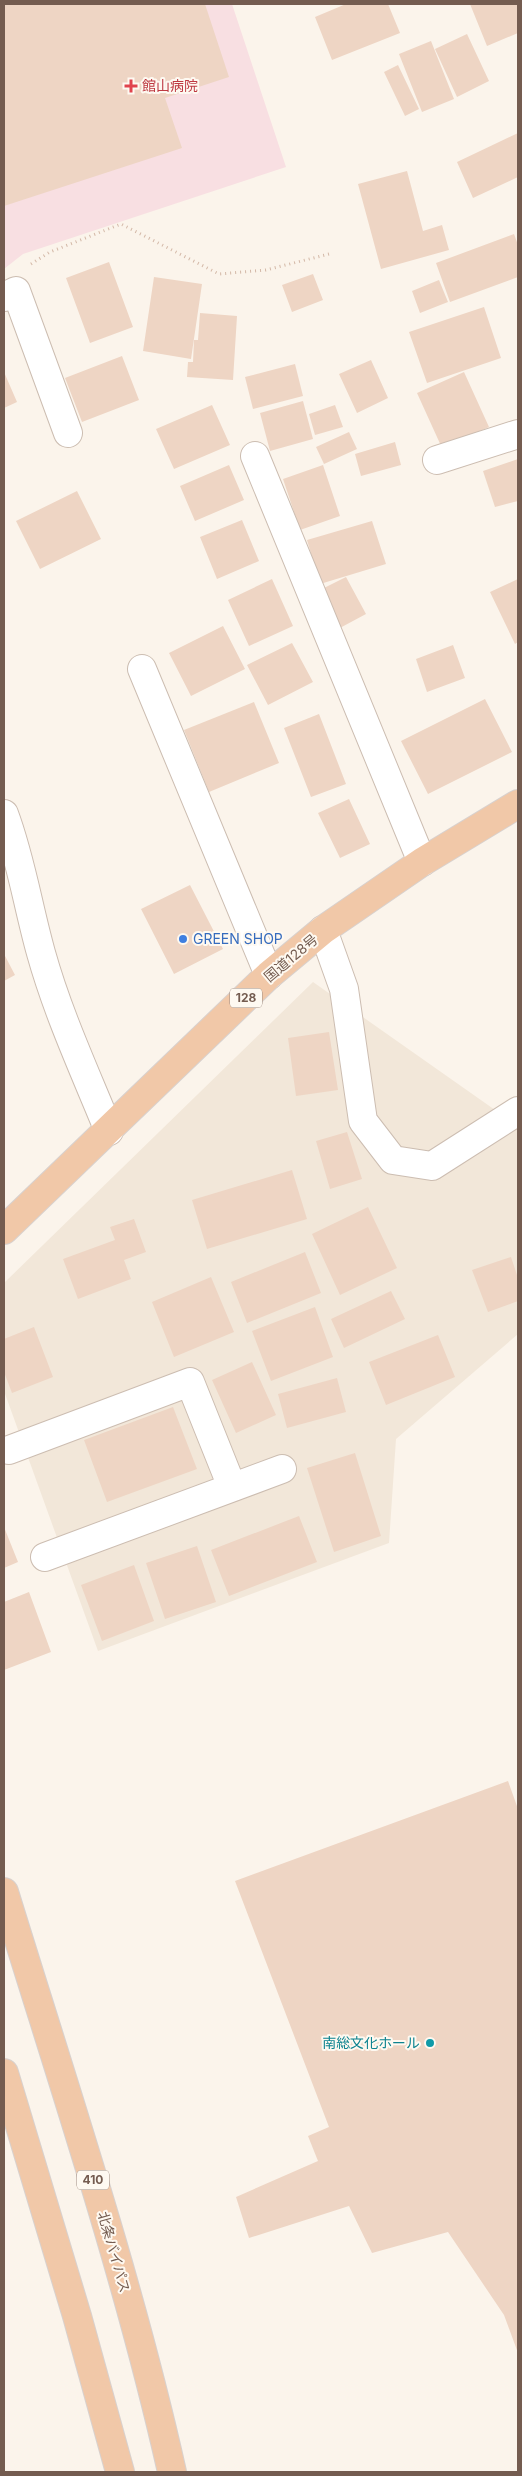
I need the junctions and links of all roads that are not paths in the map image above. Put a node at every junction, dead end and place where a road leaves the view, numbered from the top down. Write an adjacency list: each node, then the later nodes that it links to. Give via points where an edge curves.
1 (10, 294): 2 (street)
2 (68, 433)
3 (518, 434): 5 (street)
4 (255, 456): 9 (street)
5 (437, 460)
6 (142, 669): 11 (street)
7 (518, 804): 9 (highway, 国道128号 / 128)
8 (4, 814): 13 (street, via 14,841 41,954 65,1026)
9 (422, 862): 10 (highway, 国道128号 / 128)
10 (323, 930): 11 (highway, 国道128号 / 128); 12 (street, via 344,989 363,1121 393,1160 432,1166)
11 (269, 976): 13 (highway, 国道128号 / 128)
12 (518, 1111)
13 (109, 1130): 14 (highway, 国道128号 / 128)
14 (4, 1230)
15 (9, 1450): 17 (street, via 190,1382)
16 (282, 1469): 17 (street)
17 (232, 1487): 18 (street)
18 (45, 1557)
19 (4, 1892): 22 (highway, 北条バイパス / 410, via 102,2208 158,2408)
20 (4, 2073): 21 (highway)
21 (120, 2472)
22 (172, 2472)

